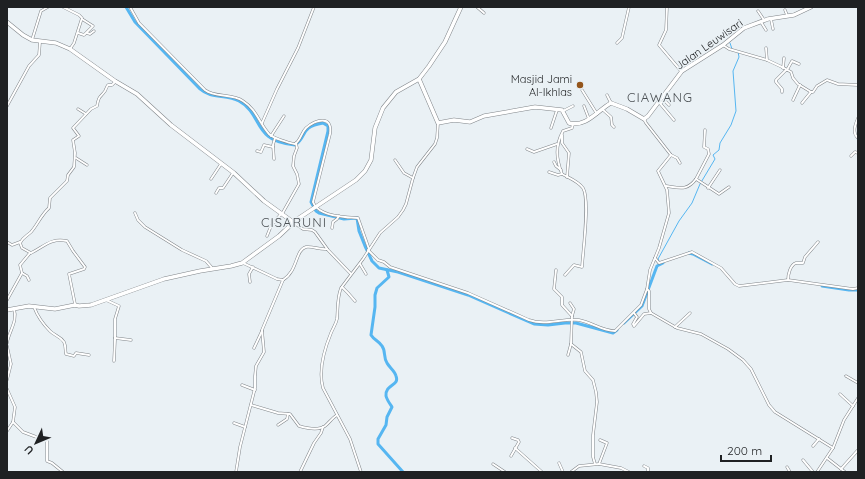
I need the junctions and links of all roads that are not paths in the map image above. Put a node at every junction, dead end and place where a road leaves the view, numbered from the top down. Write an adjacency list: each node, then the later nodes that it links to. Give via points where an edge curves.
1 (48, 7): 23 (street, via 41,12)
2 (63, 7): 15 (street)
3 (130, 7): 62 (street, via 138,23 205,90 241,100 254,110)
4 (314, 7): 62 (street, via 298,48)
5 (461, 7): 34 (main road, via 445,42)
6 (477, 7): 12 (street)
7 (629, 7): 25 (street, via 622,38)
8 (667, 7): 33 (street, via 666,30 659,45)
9 (811, 7): 13 (main road, Jalan Leuwisari)
10 (786, 10): 13 (street)
11 (758, 11): 16 (street)
12 (484, 13)
13 (788, 16): 14 (main road, Jalan Leuwisari)
14 (771, 18): 16 (main road, Jalan Leuwisari); 18 (street)
15 (82, 19): 21 (street); 22 (street, via 92,25)
16 (762, 20): 19 (street); 26 (main road, Jalan Leuwisari, via 744,28)
17 (7, 22): 23 (main road)
18 (773, 29)
19 (766, 30)
20 (94, 31): 22 (street)
21 (78, 33): 22 (street); 28 (street)
22 (87, 33)
23 (32, 40): 24 (main road)
24 (40, 42): 28 (main road, via 56,43); 47 (street, via 39,56 27,69)
25 (617, 43)
26 (723, 45): 30 (street); 33 (main road, Jalan Leuwisari)
27 (766, 48): 30 (street)
28 (70, 49): 35 (main road)
29 (784, 58): 32 (street)
30 (767, 60): 32 (street)
31 (798, 64): 32 (street, via 792,61)
32 (785, 69): 36 (street, via 791,72); 39 (street, via 776,80)
33 (682, 71): 43 (main road, Jalan Leuwisari)
34 (419, 79): 61 (main road); 99 (main road, via 396,92 381,110 374,133 371,160 365,171)
35 (116, 81): 54 (street, via 106,87 98,97 96,106); 84 (main road, via 137,94 171,125)
36 (800, 85): 40 (street); 42 (street)
37 (858, 85): 40 (street, via 838,84 827,80)
38 (582, 90): 55 (street)
39 (782, 92)
40 (811, 92): 45 (street)
41 (608, 95): 44 (street)
42 (793, 100)
43 (660, 102): 46 (street, via 664,100); 59 (main road, Jalan Leuwisari); 60 (street)
44 (611, 103): 52 (main road); 59 (main road)
45 (802, 103)
46 (669, 105)
47 (7, 106)
48 (573, 106): 53 (street)
49 (584, 106): 58 (street)
50 (78, 109): 54 (street)
51 (557, 110): 53 (main road); 61 (main road, via 535,108 484,116 470,122 454,120); 65 (street)
52 (602, 110): 55 (main road); 64 (street, via 611,117)
53 (563, 111): 63 (main road, via 569,123)
54 (86, 114): 79 (street, via 73,128 79,136 73,140)
55 (597, 114): 58 (main road)
56 (284, 116): 68 (street)
57 (858, 118): 69 (street, via 854,134)
58 (589, 119): 63 (main road)
59 (644, 119): 77 (street)
60 (674, 120)
61 (438, 123): 93 (street, via 435,144 420,162)
62 (262, 124): 68 (street)
63 (573, 124): 67 (street, via 572,128)
64 (614, 127)
65 (551, 128)
66 (705, 130): 94 (street, via 704,147 708,149 709,154)
67 (562, 134): 71 (street); 91 (street, via 562,143 569,153)
68 (271, 136): 70 (street)
69 (858, 138)
70 (274, 139): 72 (street); 73 (street)
71 (557, 144): 74 (street, via 534,152); 86 (street)
72 (297, 145): 99 (street, via 304,130 312,124 328,122 328,141 313,200); 101 (street, via 292,165 299,184)
73 (273, 147): 75 (street, via 264,145 261,152); 80 (street)
74 (527, 149)
75 (257, 151)
76 (858, 153): 78 (street)
77 (671, 155): 83 (street); 95 (street, via 658,171)
78 (851, 156)
79 (75, 158): 85 (street); 107 (street, via 74,167 67,181 51,197 49,208 38,224)
80 (274, 159)
81 (395, 160): 93 (street, via 404,173)
82 (554, 162): 86 (street)
83 (680, 163)
84 (221, 164): 89 (main road); 92 (street)
85 (87, 165)
86 (561, 170): 90 (street)
87 (720, 170): 97 (street)
88 (549, 172): 90 (street)
89 (233, 173): 98 (street, via 223,188 219,188); 101 (main road)
90 (562, 174): 91 (street)
91 (567, 176): 121 (street, via 581,187 585,194 585,229 583,266 574,266)
92 (211, 178)
93 (412, 178): 110 (street, via 403,210 380,233)
94 (696, 179): 95 (street, via 686,188); 97 (street)
95 (666, 186): 112 (street, via 669,213)
96 (729, 187): 97 (street, via 718,194)
97 (708, 188)
98 (216, 193)
99 (315, 208): 102 (street); 103 (main road)
100 (135, 213): 116 (street, via 145,227 182,250 206,261)
101 (282, 214): 103 (main road); 105 (street, via 271,226)
102 (338, 217): 104 (street); 110 (street, via 358,218)
103 (293, 222): 109 (street, via 303,229 315,232); 113 (main road, via 279,236)
104 (332, 228)
105 (267, 236)
106 (7, 242): 107 (street, via 12,245)
107 (20, 242): 111 (street, via 21,247)
108 (818, 242): 124 (street, via 803,263 794,265 788,274)
109 (327, 249): 119 (street); 123 (street, via 303,248 298,254 292,273)
110 (368, 250): 114 (street); 141 (street, via 390,267 468,293 529,320 544,323)
111 (30, 253): 118 (street, via 20,265); 133 (street, via 50,242 67,242 85,267 84,270 70,274)
112 (655, 258): 124 (street, via 659,262 692,252 721,268 739,286); 128 (street, via 650,270)
113 (242, 263): 115 (street); 116 (main road)
114 (360, 263): 119 (street); 120 (street)
115 (253, 267): 123 (street); 125 (street, via 249,274)
116 (213, 269): 130 (main road, via 164,279)
117 (556, 270): 140 (street, via 554,288 562,297 562,305)
118 (22, 273): 122 (street, via 28,276); 129 (street)
119 (351, 274): 126 (street)
120 (366, 274)
121 (565, 275)
122 (29, 280)
123 (283, 280): 143 (street)
124 (788, 280): 127 (street, via 853,290)
125 (250, 282)
126 (342, 287): 131 (street); 164 (street, via 321,374 323,388)
127 (858, 288)
128 (648, 289): 137 (street); 139 (street)
129 (7, 300)
130 (106, 300): 133 (main road, via 91,305); 144 (street, via 119,306 115,319)
131 (355, 301)
132 (570, 303): 140 (street, via 574,309)
133 (75, 305): 134 (main road, via 55,309)
134 (34, 306): 135 (main road); 149 (street, via 50,331 62,339 66,354)
135 (14, 309): 136 (main road); 146 (street, via 15,320)
136 (7, 310)
137 (651, 313): 139 (street, via 644,314 634,326 637,318); 142 (street)
138 (690, 313): 142 (street)
139 (635, 314): 141 (street, via 613,331 582,321)
140 (572, 316): 141 (street)
141 (572, 322): 147 (street)
142 (675, 327): 172 (street, via 701,334 740,358 751,369 775,412)
143 (262, 330): 148 (street); 157 (street, via 264,352 256,366)
144 (115, 338): 145 (street); 151 (street)
145 (131, 340)
146 (7, 344): 153 (street, via 11,364)
147 (571, 344): 150 (street); 183 (street, via 581,352 585,371 593,380 596,392 593,435)
148 (254, 348)
149 (89, 355)
150 (568, 355)
151 (114, 361)
152 (846, 376): 154 (street)
153 (7, 379)
154 (858, 383)
155 (242, 385): 157 (street)
156 (7, 389): 158 (street)
157 (255, 390): 161 (street)
158 (8, 392): 165 (street, via 15,407)
159 (840, 394): 162 (street)
160 (858, 398): 162 (street)
161 (252, 405): 163 (street); 168 (street)
162 (853, 406): 176 (street, via 844,420)
163 (288, 414): 167 (street, via 287,420); 169 (street, via 292,415 299,426 314,429)
164 (338, 415): 169 (street); 192 (street)
165 (13, 422): 170 (street); 189 (street, via 30,436 46,440 47,461)
166 (234, 423): 168 (street)
167 (278, 425)
168 (245, 427): 190 (street)
169 (323, 427): 191 (street)
170 (7, 431)
171 (512, 438): 175 (street, via 519,441)
172 (819, 439): 174 (street); 176 (street)
173 (600, 440): 184 (street, via 606,443)
174 (813, 446)
175 (515, 448): 178 (street); 194 (street)
176 (833, 448): 179 (street)
177 (858, 450): 187 (street)
178 (511, 456)
179 (827, 458): 187 (street); 201 (street)
180 (803, 460): 200 (street)
181 (559, 463): 195 (street)
182 (493, 464): 193 (street)
183 (595, 464): 184 (street); 196 (street, via 579,466)
184 (599, 464): 197 (street)
185 (644, 466): 198 (street, via 648,468)
186 (787, 467): 188 (street)
187 (842, 469): 202 (street)
188 (790, 471): 199 (street)
189 (63, 472)
190 (236, 472)
191 (300, 472)
192 (361, 472)
193 (505, 472)
194 (542, 472)
195 (563, 472)
196 (571, 472)
197 (629, 472)
198 (648, 472)
199 (786, 472)
200 (813, 472)
201 (817, 472)
202 (845, 472)

